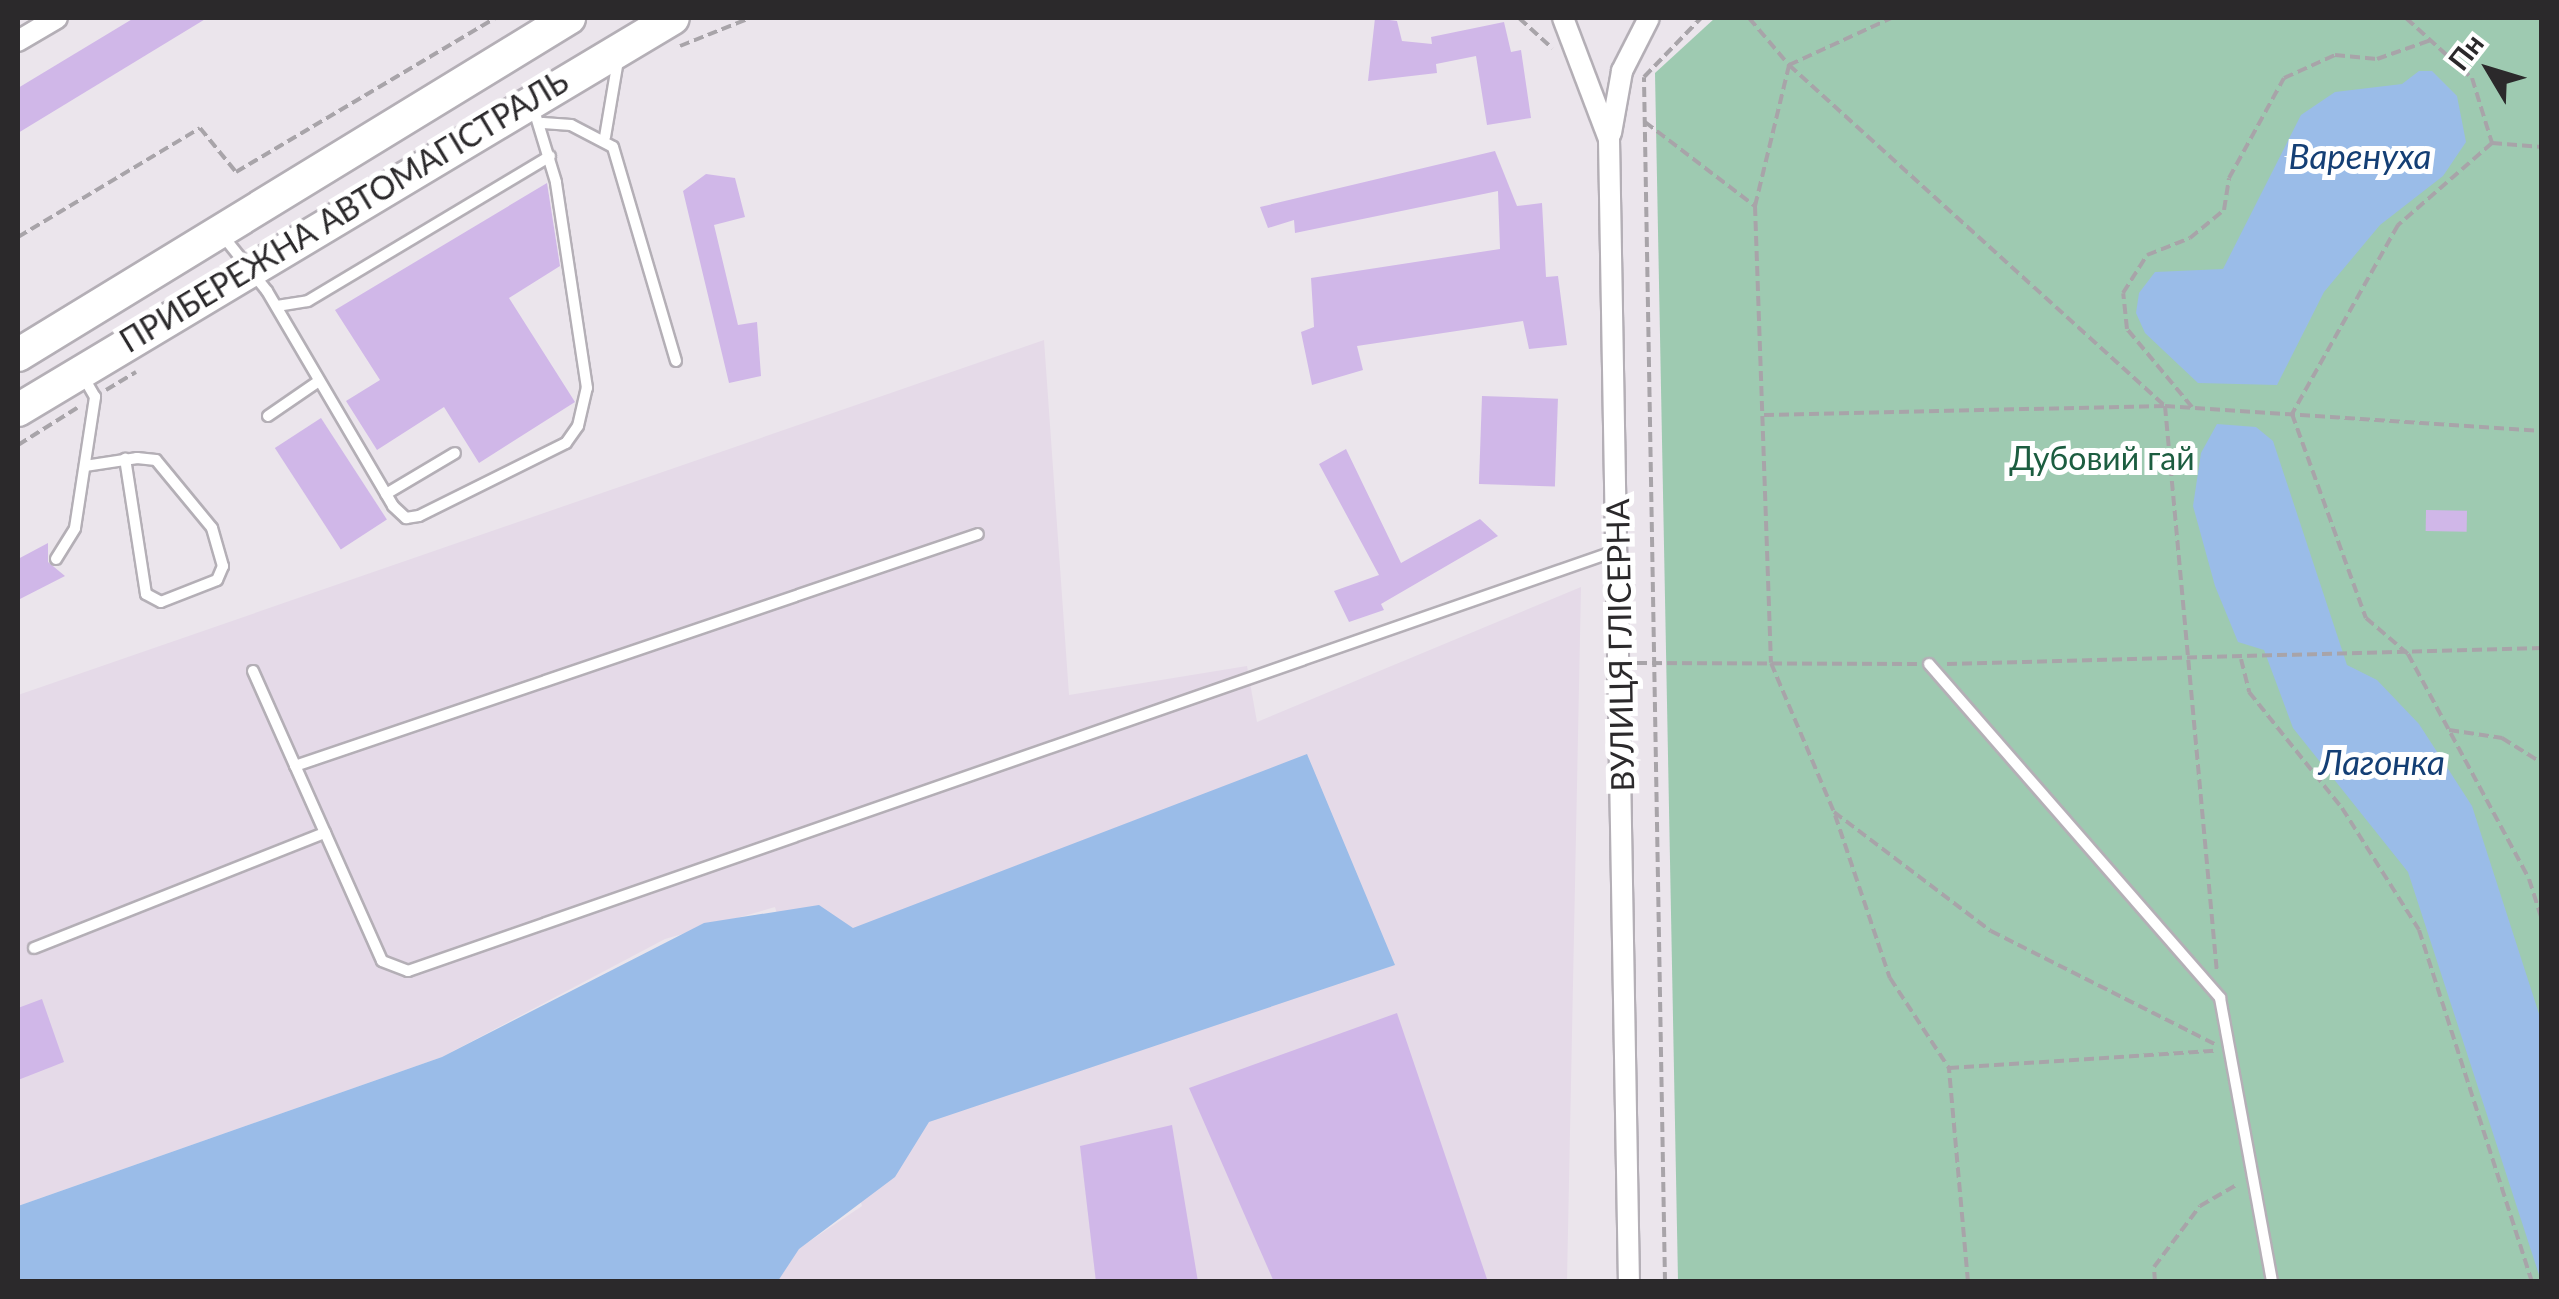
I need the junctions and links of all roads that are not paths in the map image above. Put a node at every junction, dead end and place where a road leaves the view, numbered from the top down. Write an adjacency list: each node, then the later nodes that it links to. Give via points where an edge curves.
1 (56, 18): 6 (street)
2 (569, 18): 12 (main road, ПРИБЕРЕЖНА АВТОМАГІСТРАЛЬ)
3 (673, 18): 7 (main road, ПРИБЕРЕЖНА АВТОМАГІСТРАЛЬ)
4 (1563, 18): 10 (street, ВУЛИЦЯ ГЛІСЕРНА)
5 (1649, 18): 10 (street, via 1622,71)
6 (18, 41)
7 (624, 44): 8 (main road, ПРИБЕРЕЖНА АВТОМАГІСТРАЛЬ); 9 (lane)
8 (535, 111): 9 (lane); 11 (lane); 13 (main road, ПРИБЕРЕЖНА АВТОМАГІСТРАЛЬ)
9 (605, 137): 16 (lane, via 619,159)
10 (1610, 140): 26 (street, ВУЛИЦЯ ГЛІСЕРНА)
11 (550, 156): 14 (lane, via 308,301); 24 (lane, via 587,388 578,426 566,443 419,516 406,518)
12 (220, 231): 13 (lane); 15 (main road, ПРИБЕРЕЖНА АВТОМАГІСТРАЛЬ)
13 (245, 271): 14 (lane); 17 (main road, ПРИБЕРЕЖНА АВТОМАГІСТРАЛЬ)
14 (276, 306): 18 (lane)
15 (18, 355)
16 (676, 361)
17 (81, 371): 19 (main road, ПРИБЕРЕЖНА АВТОМАГІСТРАЛЬ); 23 (lane, via 95,397)
18 (320, 381): 20 (lane); 24 (lane)
19 (18, 410)
20 (268, 416)
21 (456, 453): 24 (lane)
22 (125, 460): 22 (lane, via 156,460 212,528 223,566 217,580 161,602 146,594); 23 (lane)
23 (85, 466): 27 (lane, via 76,528)
24 (386, 494)
25 (978, 534): 30 (lane)
26 (1618, 550): 31 (lane, via 408,971 382,961); 33 (street, ВУЛИЦЯ ГЛІСЕРНА)
27 (56, 559)
28 (1929, 664): 34 (lane, via 2220,998)
29 (254, 671): 30 (lane)
30 (296, 766): 31 (lane)
31 (325, 832): 32 (lane)
32 (34, 948)
33 (1629, 1282)
34 (2272, 1282)

